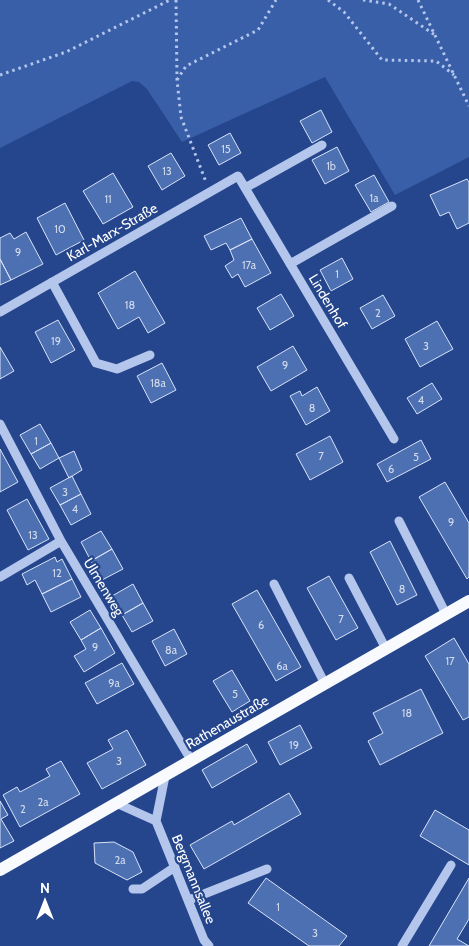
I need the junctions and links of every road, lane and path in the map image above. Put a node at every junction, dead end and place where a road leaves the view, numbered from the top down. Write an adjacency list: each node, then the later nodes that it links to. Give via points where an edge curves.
1 (170, 0): 8 (path, via 66,52)
2 (176, 0): 10 (path)
3 (276, 0): 10 (path, via 258,30 186,66)
4 (328, 0): 9 (path, via 344,12 382,60 436,62)
5 (363, 0): 7 (path, via 389,4)
6 (418, 0): 7 (path)
7 (436, 35): 9 (path)
8 (0, 75)
9 (454, 75): 11 (path)
10 (177, 80): 15 (path, via 181,117)
11 (469, 106)
12 (322, 145): 14 (street)
13 (238, 176): 14 (street, Lindenhof); 15 (street, Karl-Marx-Straße)
14 (245, 188): 17 (street, Lindenhof)
15 (210, 192): 18 (street, Karl-Marx-Straße)
16 (392, 206): 17 (street)
17 (290, 264): 22 (street, Lindenhof)
18 (52, 282): 19 (street, Karl-Marx-Straße); 20 (street, via 96,363 117,369)
19 (0, 312)
20 (150, 355)
21 (0, 424): 24 (street, Ulmenweg)
22 (394, 439)
23 (399, 521): 29 (street)
24 (61, 542): 25 (street); 32 (street, Ulmenweg)
25 (0, 577)
26 (349, 578): 30 (street)
27 (274, 584): 31 (street)
28 (469, 601): 29 (main road, Rathenaustraße)
29 (446, 614): 30 (main road, Rathenaustraße)
30 (386, 649): 31 (main road, Rathenaustraße)
31 (325, 684): 32 (main road, Rathenaustraße)
32 (191, 760): 33 (main road, Rathenaustraße)
33 (165, 776): 34 (main road, Rathenaustraße); 35 (street)
34 (116, 803): 35 (street); 39 (main road, Rathenaustraße)
35 (156, 821): 37 (street, Bergmannsallee)
36 (450, 865): 43 (street)
37 (175, 867): 40 (street, via 142,889); 41 (street, Bergmannsallee)
38 (267, 869): 41 (street)
39 (0, 870)
40 (133, 889)
41 (189, 900): 42 (street, Bergmannsallee)
42 (209, 946)
43 (402, 946)

